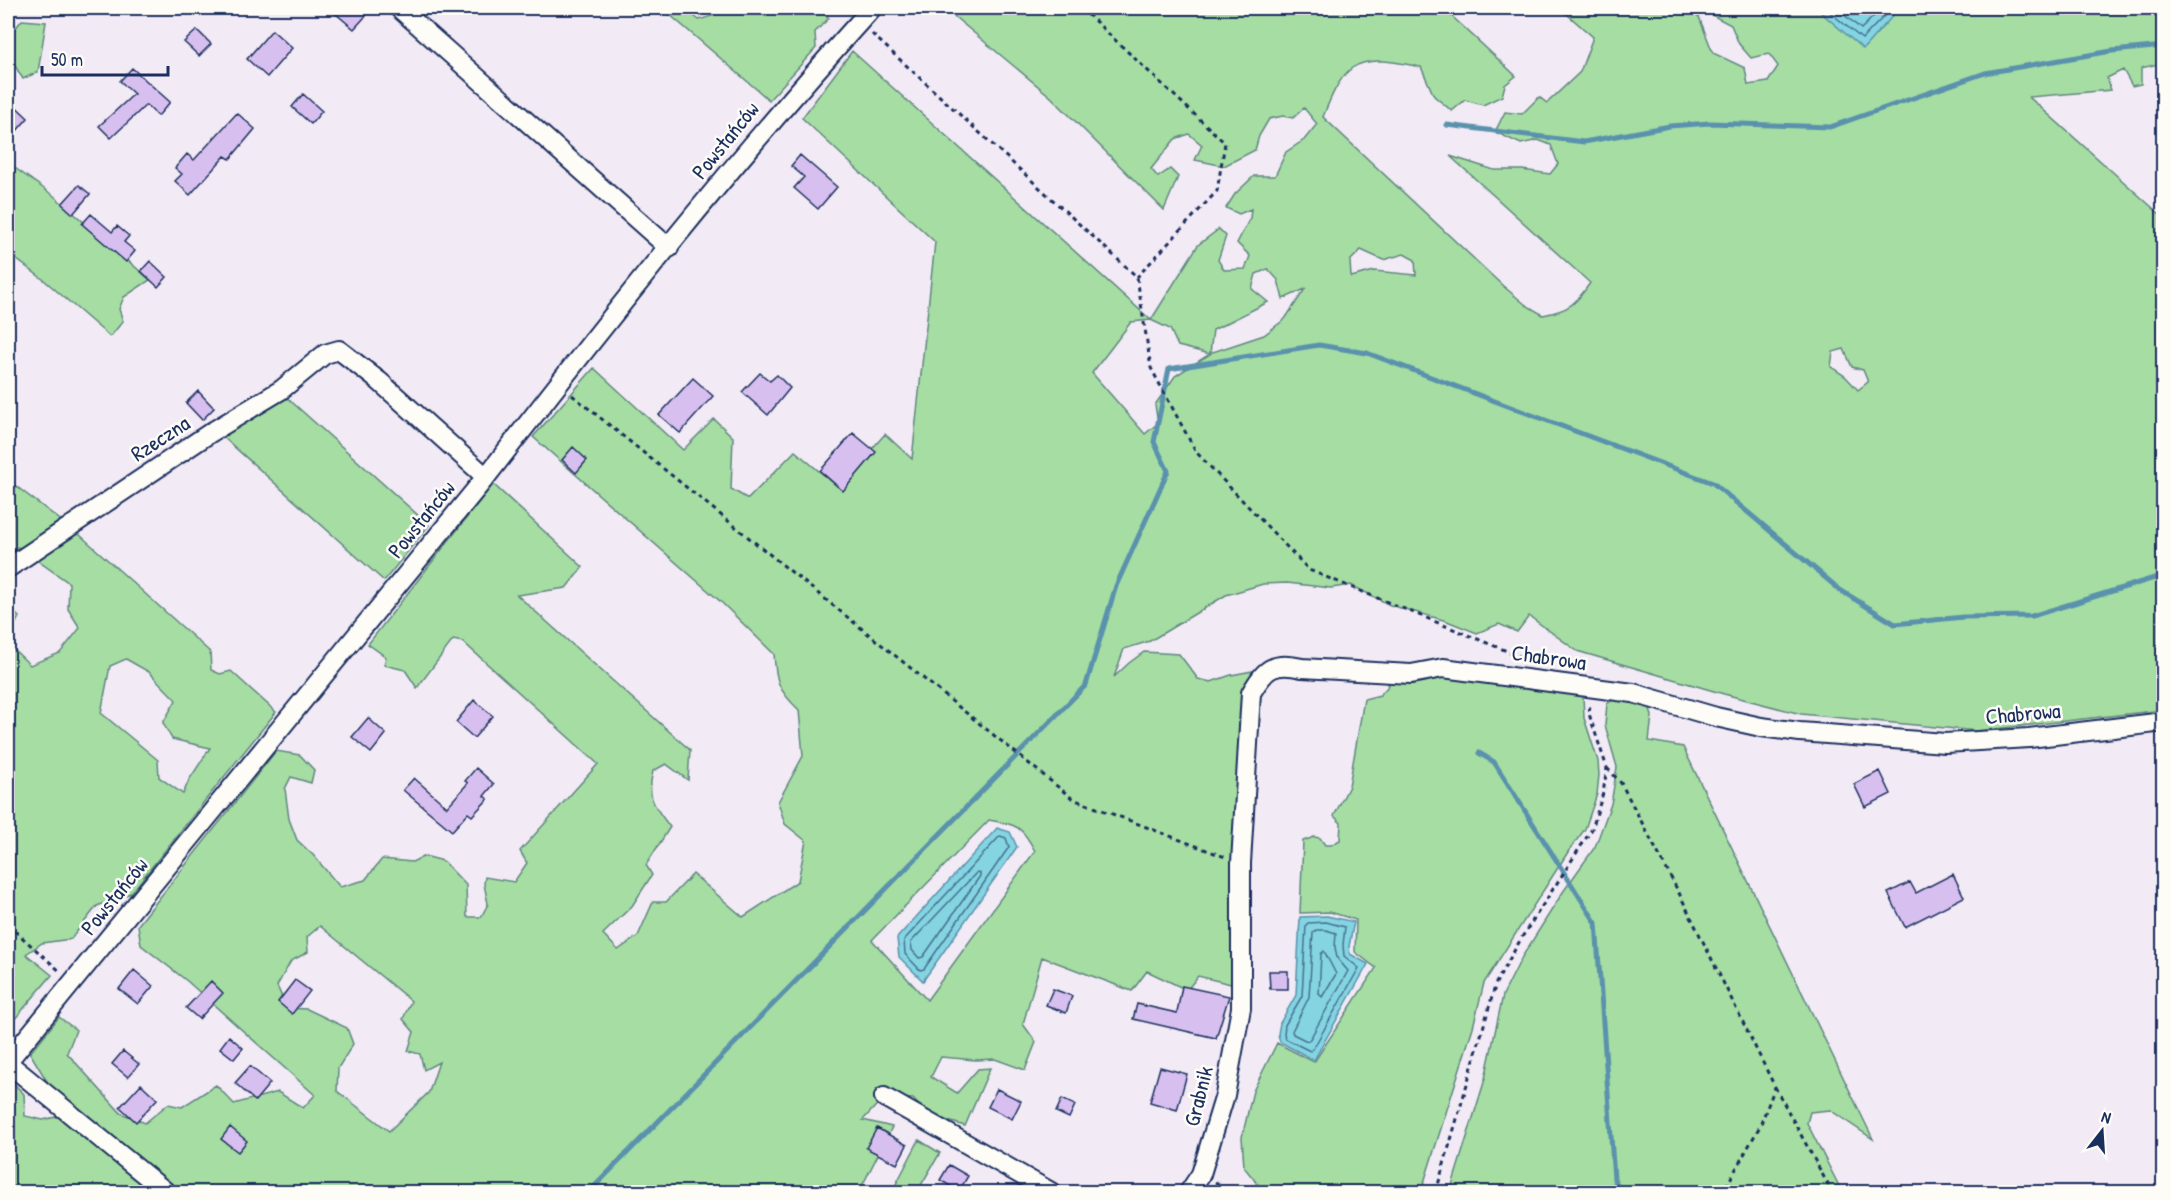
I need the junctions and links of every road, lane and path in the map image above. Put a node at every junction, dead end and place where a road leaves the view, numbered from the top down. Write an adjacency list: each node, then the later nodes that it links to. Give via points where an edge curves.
1 (399, 8): 5 (street)
2 (872, 8): 4 (street, Powstańców)
3 (1081, 8): 6 (path, via 1225,143 1217,191)
4 (859, 22): 5 (street, Powstańców); 6 (path)
5 (669, 248): 7 (street, Powstańców)
6 (1137, 277): 10 (path, via 1151,368 1196,452 1309,570)
7 (559, 383): 8 (street, Powstańców); 14 (path, via 1073,800)
8 (486, 477): 9 (street, Rzeczna, via 339,350 324,354 281,390); 16 (street, Powstańców)
9 (8, 568)
10 (1539, 664)
11 (1593, 687): 12 (street, Chabrowa, via 1633,693 1761,727 1946,743 2029,738); 13 (path, via 1588,714); 14 (street, Chabrowa, via 1443,668 1411,674 1273,666 1251,693)
12 (2163, 722)
13 (1607, 768): 19 (path, via 1621,783); 24 (path, via 1592,829 1496,982)
14 (1241, 863): 17 (street, Chabrowa)
15 (8, 925): 16 (path)
16 (73, 983): 18 (street, Powstańców)
17 (1241, 1008): 23 (street, Grabnik, via 1226,1095 1201,1174)
18 (8, 1062): 21 (street)
19 (1775, 1087): 25 (path, via 1760,1126); 26 (path)
20 (884, 1097): 22 (street)
21 (166, 1192)
22 (1051, 1192)
23 (1189, 1192)
24 (1436, 1192)
25 (1723, 1192)
26 (1832, 1192)

